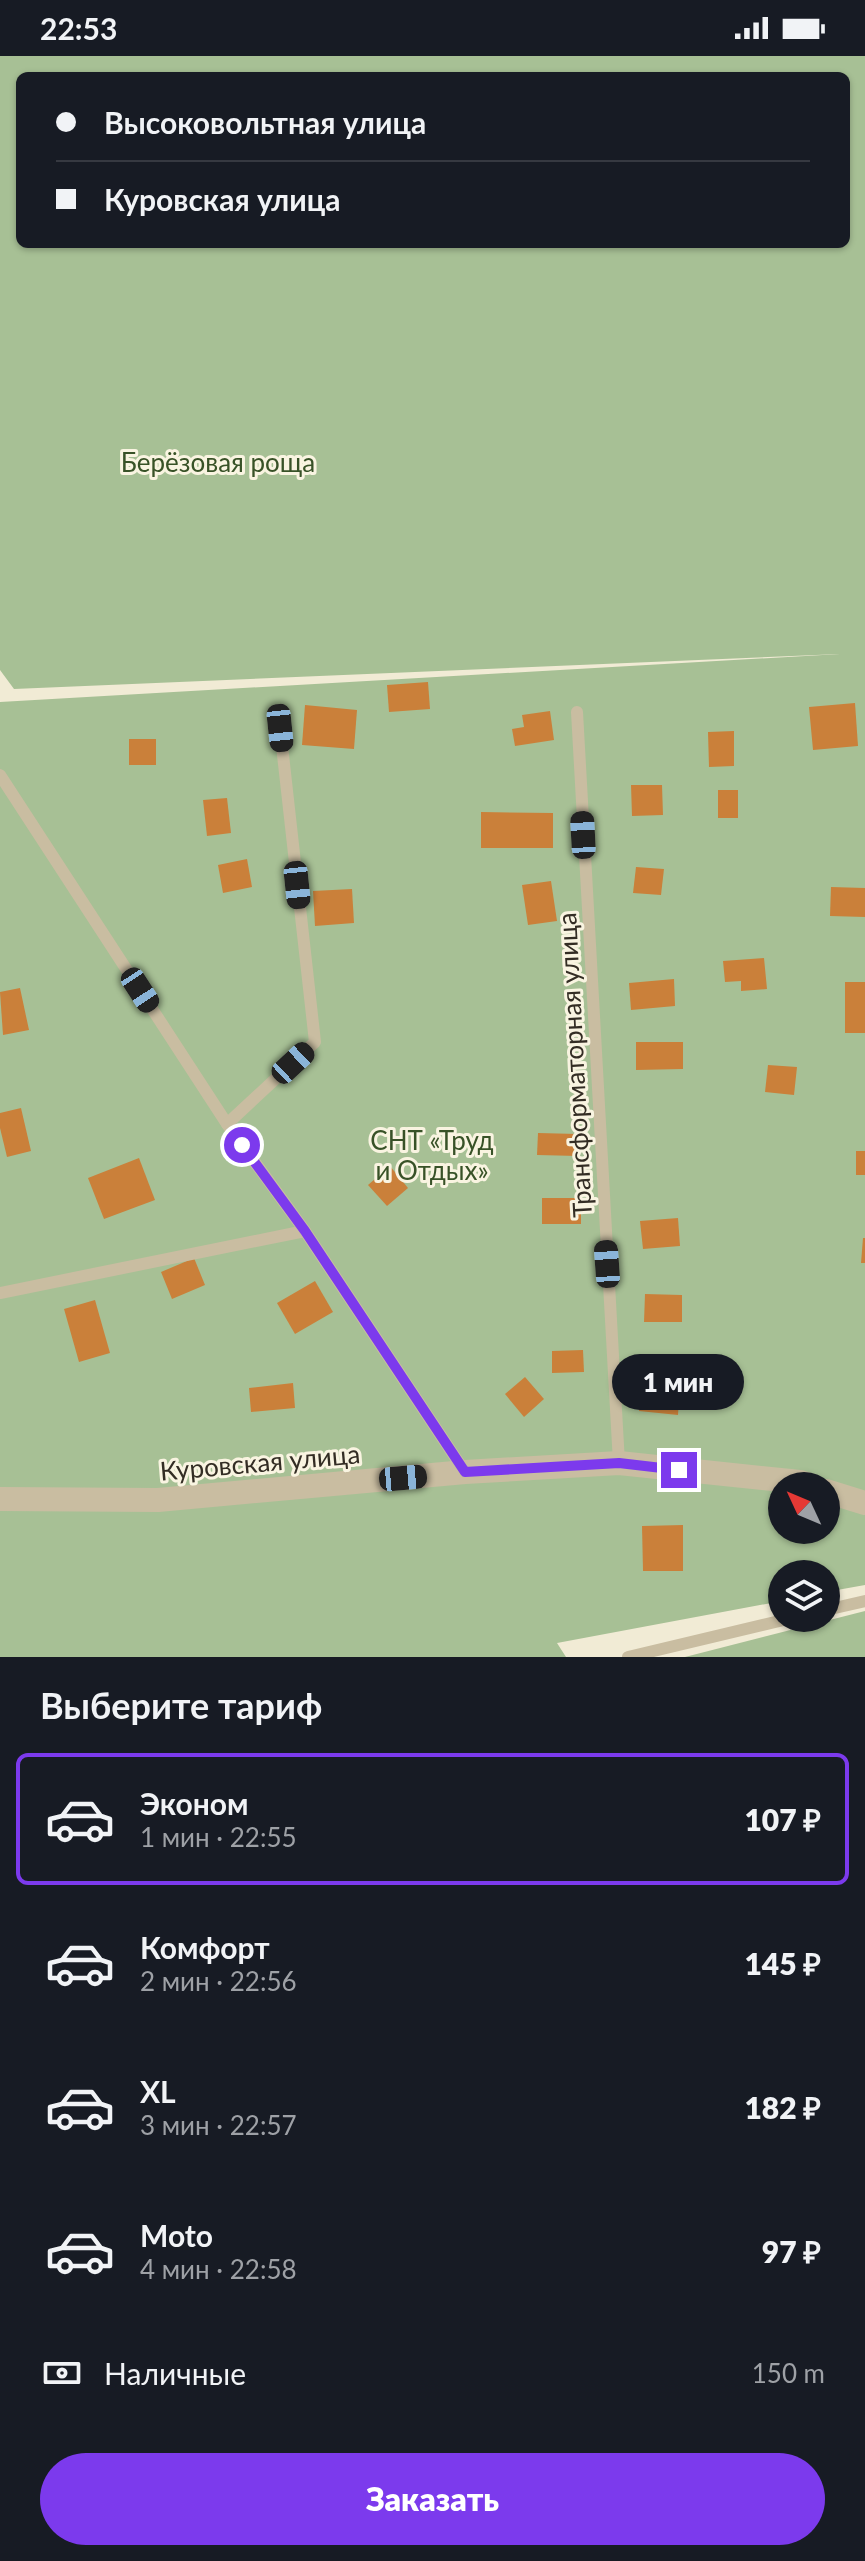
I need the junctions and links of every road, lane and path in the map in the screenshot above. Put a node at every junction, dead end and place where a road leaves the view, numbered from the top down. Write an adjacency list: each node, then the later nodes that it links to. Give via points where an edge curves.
1 (577, 712): 7 (lane, Трансформаторная улица)
2 (280, 728): 4 (lane, via 315,1042)
3 (0, 775): 4 (lane)
4 (227, 1124): 5 (lane)
5 (305, 1231): 6 (lane); 8 (lane)
6 (0, 1293)
7 (619, 1463): 8 (street, Куровская улица); 9 (street, Куровская улица)
8 (465, 1472): 11 (street, Куровская улица, via 158,1500)
9 (768, 1479)
10 (840, 1495): 12 (street)
11 (0, 1499)
12 (865, 1503)
13 (865, 1601): 14 (lane)
14 (840, 1607)
15 (768, 1624): 16 (lane)
16 (628, 1657)

